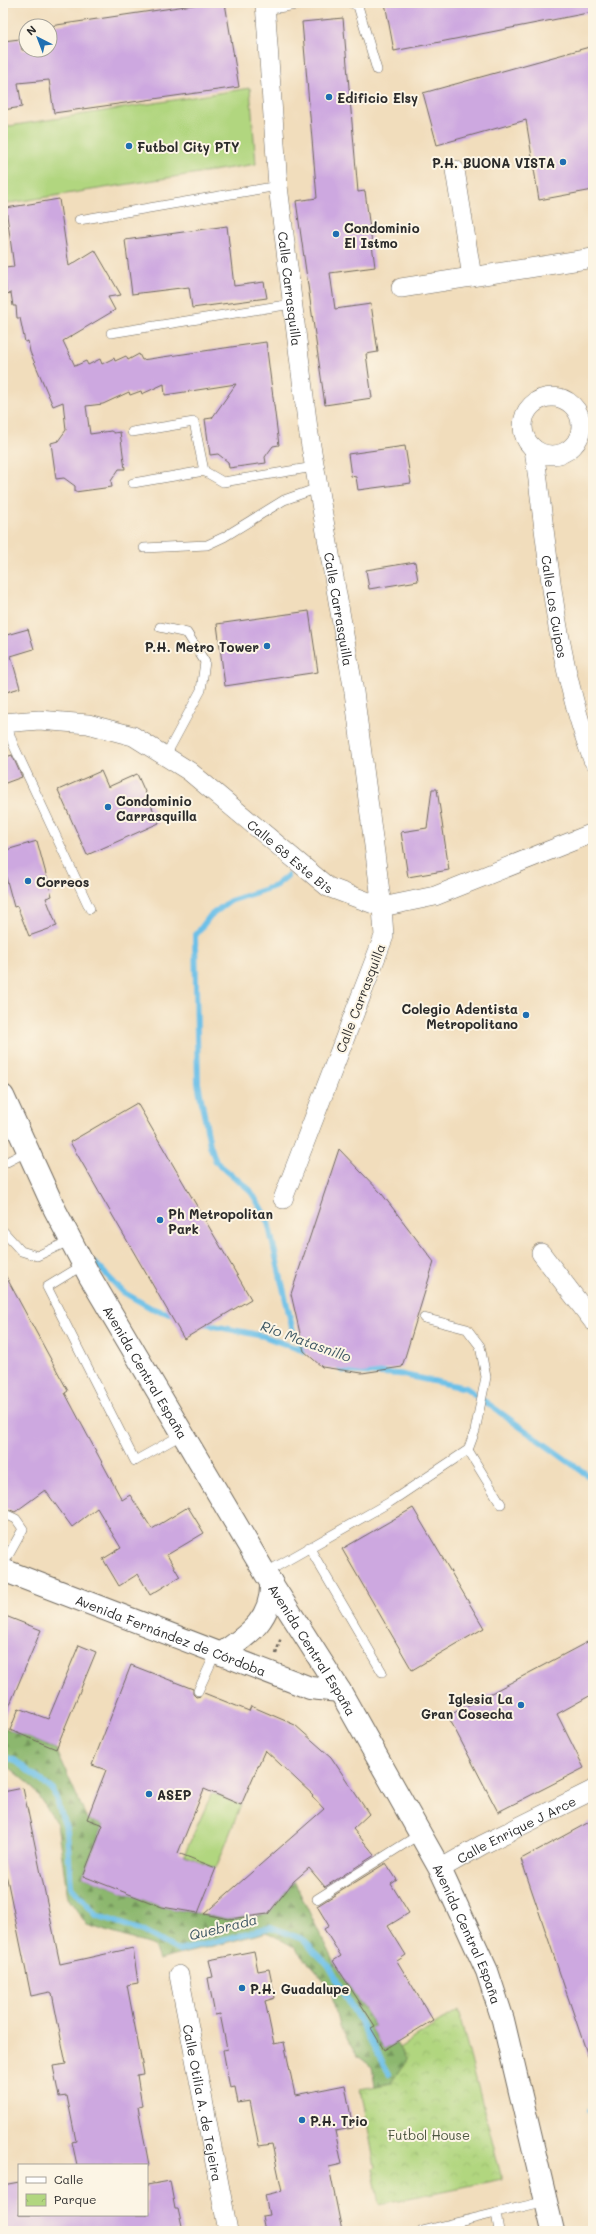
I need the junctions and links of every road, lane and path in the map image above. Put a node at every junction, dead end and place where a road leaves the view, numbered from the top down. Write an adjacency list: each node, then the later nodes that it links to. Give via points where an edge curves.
1 (309, 3): 3 (lane)
2 (351, 3): 4 (lane, via 358,6)
3 (265, 7): 6 (street, Calle Carrasquilla)
4 (377, 70)
5 (455, 170): 9 (street)
6 (278, 186): 7 (lane); 11 (street, Calle Carrasquilla)
7 (79, 220)
8 (593, 258): 9 (street)
9 (472, 277): 10 (street)
10 (401, 288)
11 (292, 304): 12 (lane); 15 (street, Calle Carrasquilla)
12 (111, 333)
13 (132, 432): 16 (lane, via 194,422)
14 (534, 449): 23 (street, Calle Los Cuipos, via 562,651)
15 (314, 467): 16 (lane, via 223,482); 18 (street, Calle Carrasquilla)
16 (204, 471): 17 (lane)
17 (133, 483)
18 (318, 488): 19 (lane, via 284,500 224,538 207,545); 25 (street, Calle Carrasquilla, via 354,692)
19 (144, 548)
20 (160, 627): 22 (lane, via 187,633 205,662 202,690)
21 (5, 723): 22 (street, Calle 68 Este Bis, via 39,720 88,724 133,736); 26 (lane)
22 (166, 755): 25 (street, Calle 68 Este Bis, via 189,771 328,887)
23 (593, 760)
24 (593, 833): 25 (street, via 435,896)
25 (382, 907): 30 (street, Calle Carrasquilla, via 384,936)
26 (90, 909)
27 (3, 1096): 28 (main road, Avenida Central España)
28 (28, 1151): 29 (lane); 32 (main road, Avenida Central España)
29 (3, 1164)
30 (283, 1198)
31 (3, 1232): 32 (lane, via 21,1251 37,1256)
32 (71, 1240): 34 (main road, Avenida Central España)
33 (541, 1253): 36 (street)
34 (83, 1264): 37 (main road, Avenida Central España); 37 (lane, via 47,1287 135,1461)
35 (424, 1318): 38 (lane, via 467,1329 480,1346 486,1377 475,1431)
36 (593, 1321)
37 (183, 1434): 44 (main road, Avenida Central España)
38 (468, 1450): 39 (lane); 41 (lane, via 390,1502)
39 (501, 1504)
40 (3, 1513): 42 (lane, via 16,1520 23,1529)
41 (309, 1547): 44 (lane); 48 (lane)
42 (3, 1565)
43 (3, 1570): 46 (main road, Avenida Fernández de Córdoba)
44 (268, 1578): 45 (main road, Avenida Central España); 46 (main road, via 272,1598 265,1614 254,1629 242,1639)
45 (302, 1631): 47 (path, via 294,1638 281,1636); 50 (main road, Avenida Central España)
46 (218, 1653): 47 (main road, Avenida Fernández de Córdoba); 49 (lane)
47 (271, 1672): 50 (main road, Avenida Fernández de Córdoba, via 310,1688)
48 (382, 1672)
49 (198, 1691)
50 (340, 1691): 52 (main road, Avenida Central España)
51 (593, 1790): 53 (street, Calle Enrique J Arce, via 482,1845)
52 (420, 1834): 53 (main road, Avenida Central España); 54 (lane)
53 (440, 1869): 57 (main road, Avenida Central España, via 490,1978 503,2020)
54 (317, 1899)
55 (179, 1975): 58 (street, Calle Otilia A. de Tejeira)
56 (496, 2214): 57 (lane); 59 (lane); 60 (lane)
57 (553, 2222)
58 (228, 2231)
59 (422, 2231)
60 (499, 2231)

